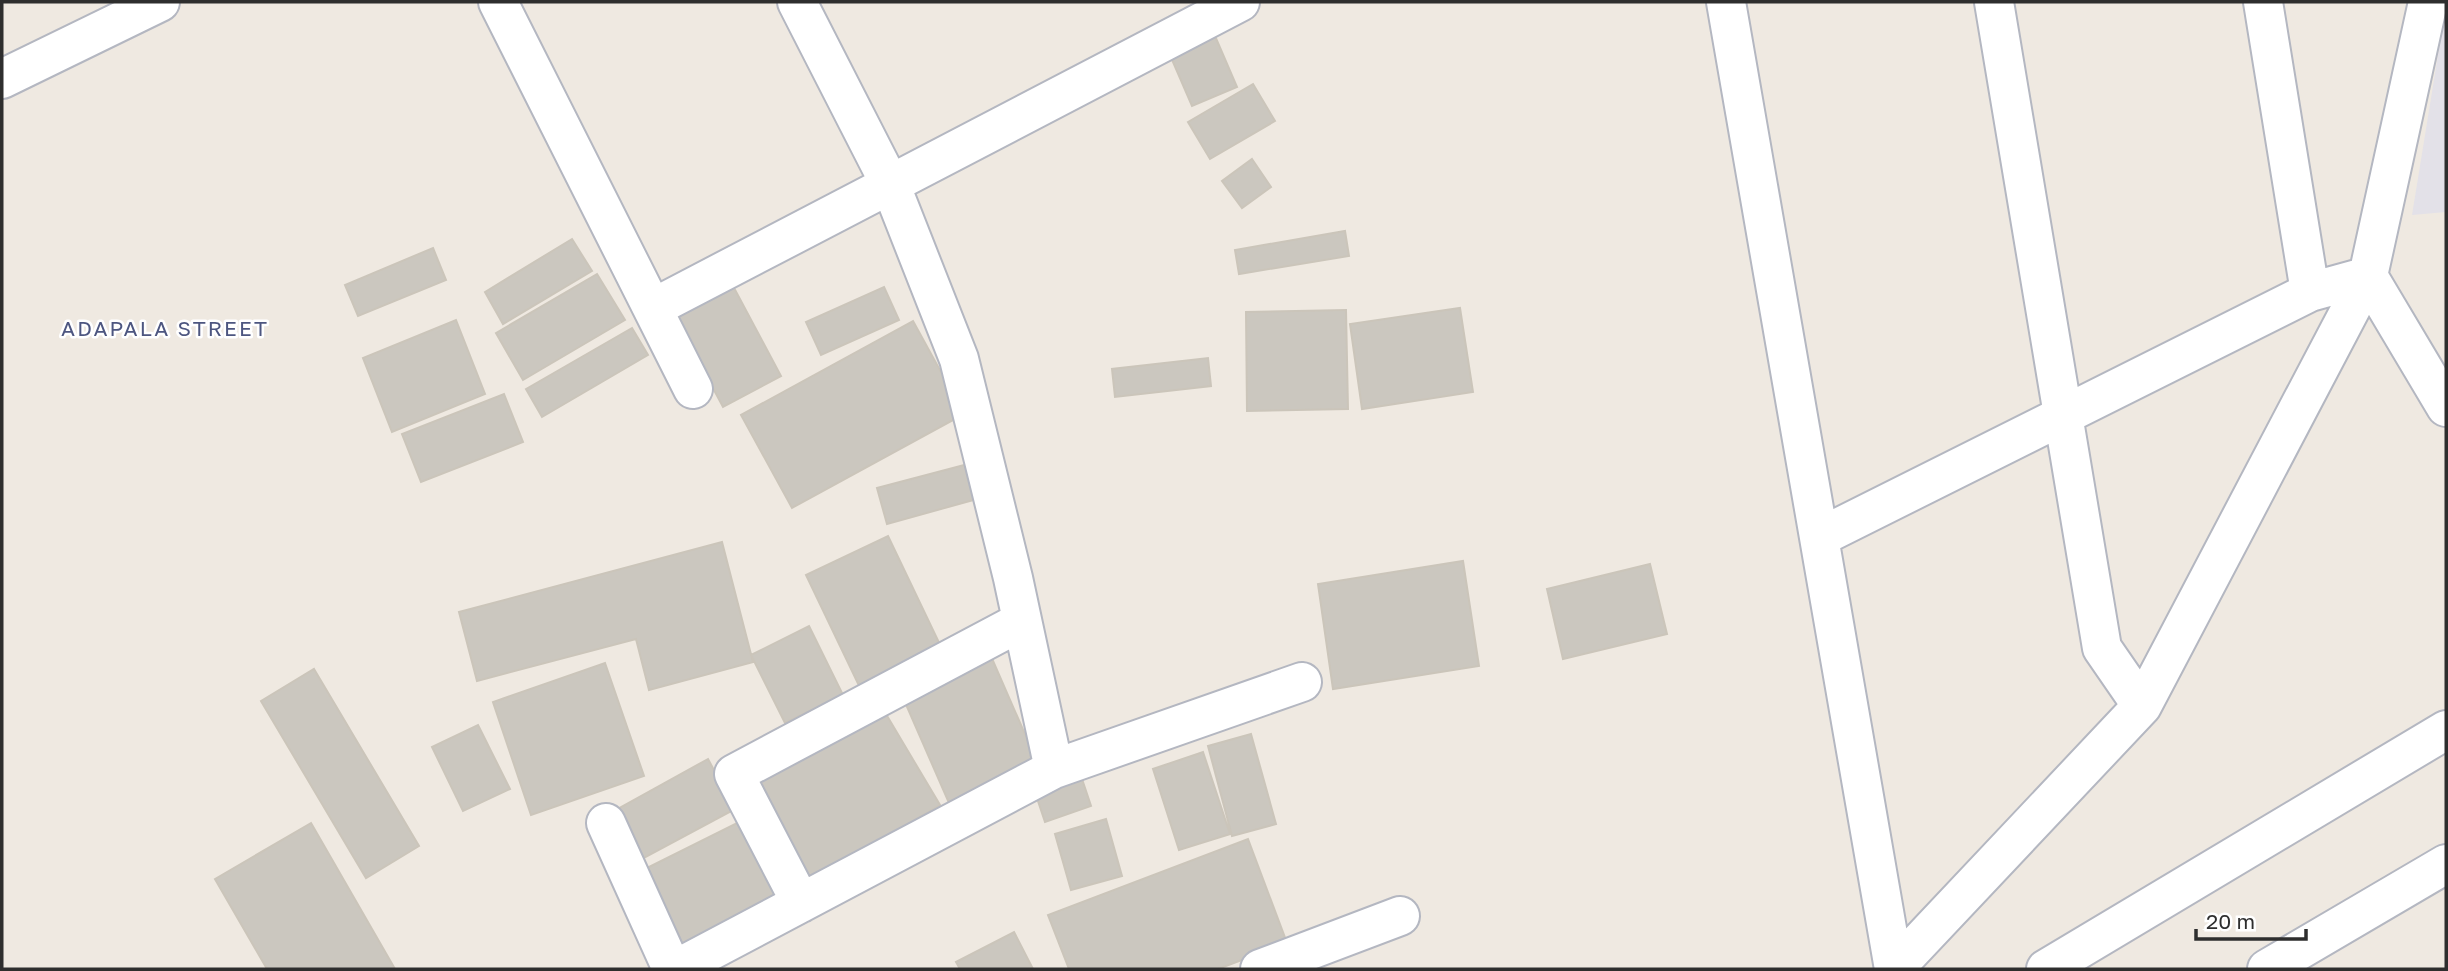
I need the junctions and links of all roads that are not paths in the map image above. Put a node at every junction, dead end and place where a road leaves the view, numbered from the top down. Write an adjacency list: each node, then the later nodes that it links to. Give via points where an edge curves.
1 (160, 2): 9 (street)
2 (498, 2): 13 (street)
3 (797, 2): 10 (street)
4 (1240, 2): 10 (street)
5 (1726, 2): 17 (street)
6 (1994, 2): 16 (street)
7 (2263, 2): 12 (street)
8 (2428, 2): 11 (street)
9 (2, 79)
10 (891, 186): 13 (street); 18 (street, via 958,359)
11 (2368, 276): 12 (street); 15 (street); 20 (street)
12 (2310, 292): 16 (street)
13 (653, 308): 14 (street)
14 (693, 388)
15 (2446, 407)
16 (2064, 415): 17 (street); 20 (street, via 2102,648)
17 (1819, 537): 29 (street)
18 (1022, 621): 22 (street); 25 (street, via 734,774)
19 (1302, 681): 22 (street)
20 (2141, 706): 29 (street)
21 (2446, 730): 30 (street)
22 (1054, 769): 25 (street)
23 (606, 823): 27 (street)
24 (2446, 864): 31 (street)
25 (801, 903): 27 (street)
26 (1399, 916): 28 (street)
27 (674, 969)
28 (1260, 969)
29 (1894, 969)
30 (2046, 969)
31 (2267, 969)

